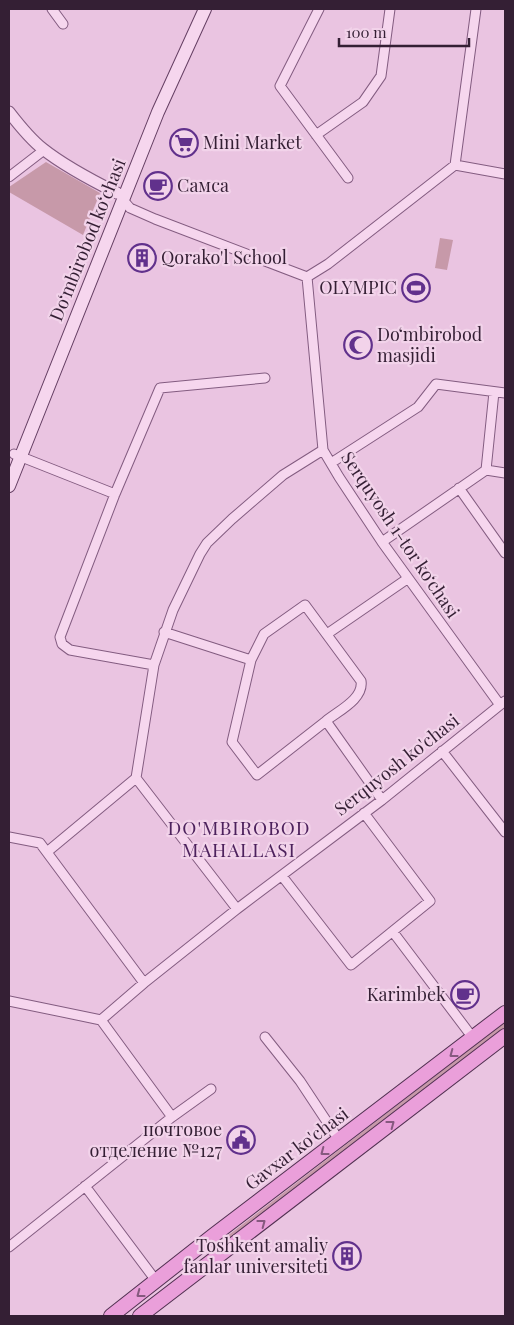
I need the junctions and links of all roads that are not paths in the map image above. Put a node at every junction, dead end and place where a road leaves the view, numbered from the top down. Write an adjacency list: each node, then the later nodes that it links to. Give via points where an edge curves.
1 (52, 9): 7 (street)
2 (196, 9): 15 (main road, Doʻmbirobod koʻchasi, via 150,114)
3 (205, 9): 15 (main road, Doʻmbirobod koʻchasi)
4 (319, 9): 9 (street, via 280,86)
5 (390, 9): 9 (street, via 381,76 363,102)
6 (476, 9): 11 (street)
7 (63, 24)
8 (9, 112): 10 (street)
9 (316, 135): 14 (street)
10 (44, 150): 13 (street); 15 (street)
11 (455, 165): 12 (street); 16 (street)
12 (505, 174)
13 (9, 177)
14 (348, 178)
15 (122, 199): 16 (street); 21 (main road, Doʻmbirobod koʻchasi)
16 (307, 277): 20 (street, Serquyosh 1-tor koʻchasi)
17 (265, 378): 28 (street, via 160,388)
18 (494, 392): 19 (street); 22 (street, via 436,384 418,407); 24 (street)
19 (505, 393)
20 (323, 450): 22 (street, Serquyosh 1-tor koʻchasi); 32 (street, via 283,475 207,543 181,590)
21 (18, 455): 23 (main road, Doʻmbirobod koʻchasi); 26 (main road, Doʻmbirobod koʻchasi); 28 (street)
22 (331, 463): 29 (street, Serquyosh 1-tor koʻchasi)
23 (9, 467)
24 (486, 470): 25 (street); 27 (street)
25 (505, 474)
26 (9, 486)
27 (459, 488): 29 (street); 30 (street)
28 (115, 494): 35 (street, via 60,641 70,650)
29 (382, 542): 31 (street, Serquyosh 1-tor koʻchasi)
30 (505, 552)
31 (407, 578): 33 (street); 36 (street, Serquyosh 1-tor koʻchasi)
32 (164, 632): 34 (street); 35 (street)
33 (327, 634): 34 (street, via 305,605 264,634); 37 (street, via 362,685 358,696)
34 (250, 660): 37 (street, via 232,742 257,775)
35 (154, 665): 39 (street)
36 (503, 703): 38 (street, Serquyosh ko'chasi)
37 (326, 721): 40 (street)
38 (442, 751): 40 (street, Serquyosh ko'chasi); 42 (street)
39 (136, 778): 44 (street); 46 (street)
40 (382, 800): 41 (street, Serquyosh ko'chasi)
41 (364, 813): 45 (street, Serquyosh ko'chasi); 47 (street, via 430,901)
42 (505, 832)
43 (9, 838): 44 (street, via 40,843)
44 (47, 852): 48 (street)
45 (282, 876): 46 (street, Serquyosh ko'chasi); 47 (street, via 351,965)
46 (237, 909): 48 (street, Serquyosh ko'chasi)
47 (393, 932): 54 (street)
48 (144, 983): 51 (street, Serquyosh ko'chasi)
49 (9, 1001): 51 (street)
50 (505, 1013): 54 (main road, Gavxar ko'chasi)
51 (101, 1020): 56 (street)
52 (505, 1036): 61 (main road, Gavxar ko'chasi, one-way to 52)
53 (265, 1037): 57 (street)
54 (473, 1038): 57 (main road, Gavxar ko'chasi, one-way to 57)
55 (211, 1089): 56 (street)
56 (172, 1117): 58 (street)
57 (340, 1140): 59 (main road, Gavxar ko'chasi, one-way to 59)
58 (85, 1186): 60 (street); 62 (street)
59 (214, 1235): 61 (main road); 62 (main road, Gavxar ko'chasi)
60 (9, 1247)
61 (227, 1250): 64 (main road, Gavxar ko'chasi)
62 (157, 1282): 63 (main road, Gavxar ko'chasi, one-way to 63)
63 (111, 1316)
64 (140, 1316)

